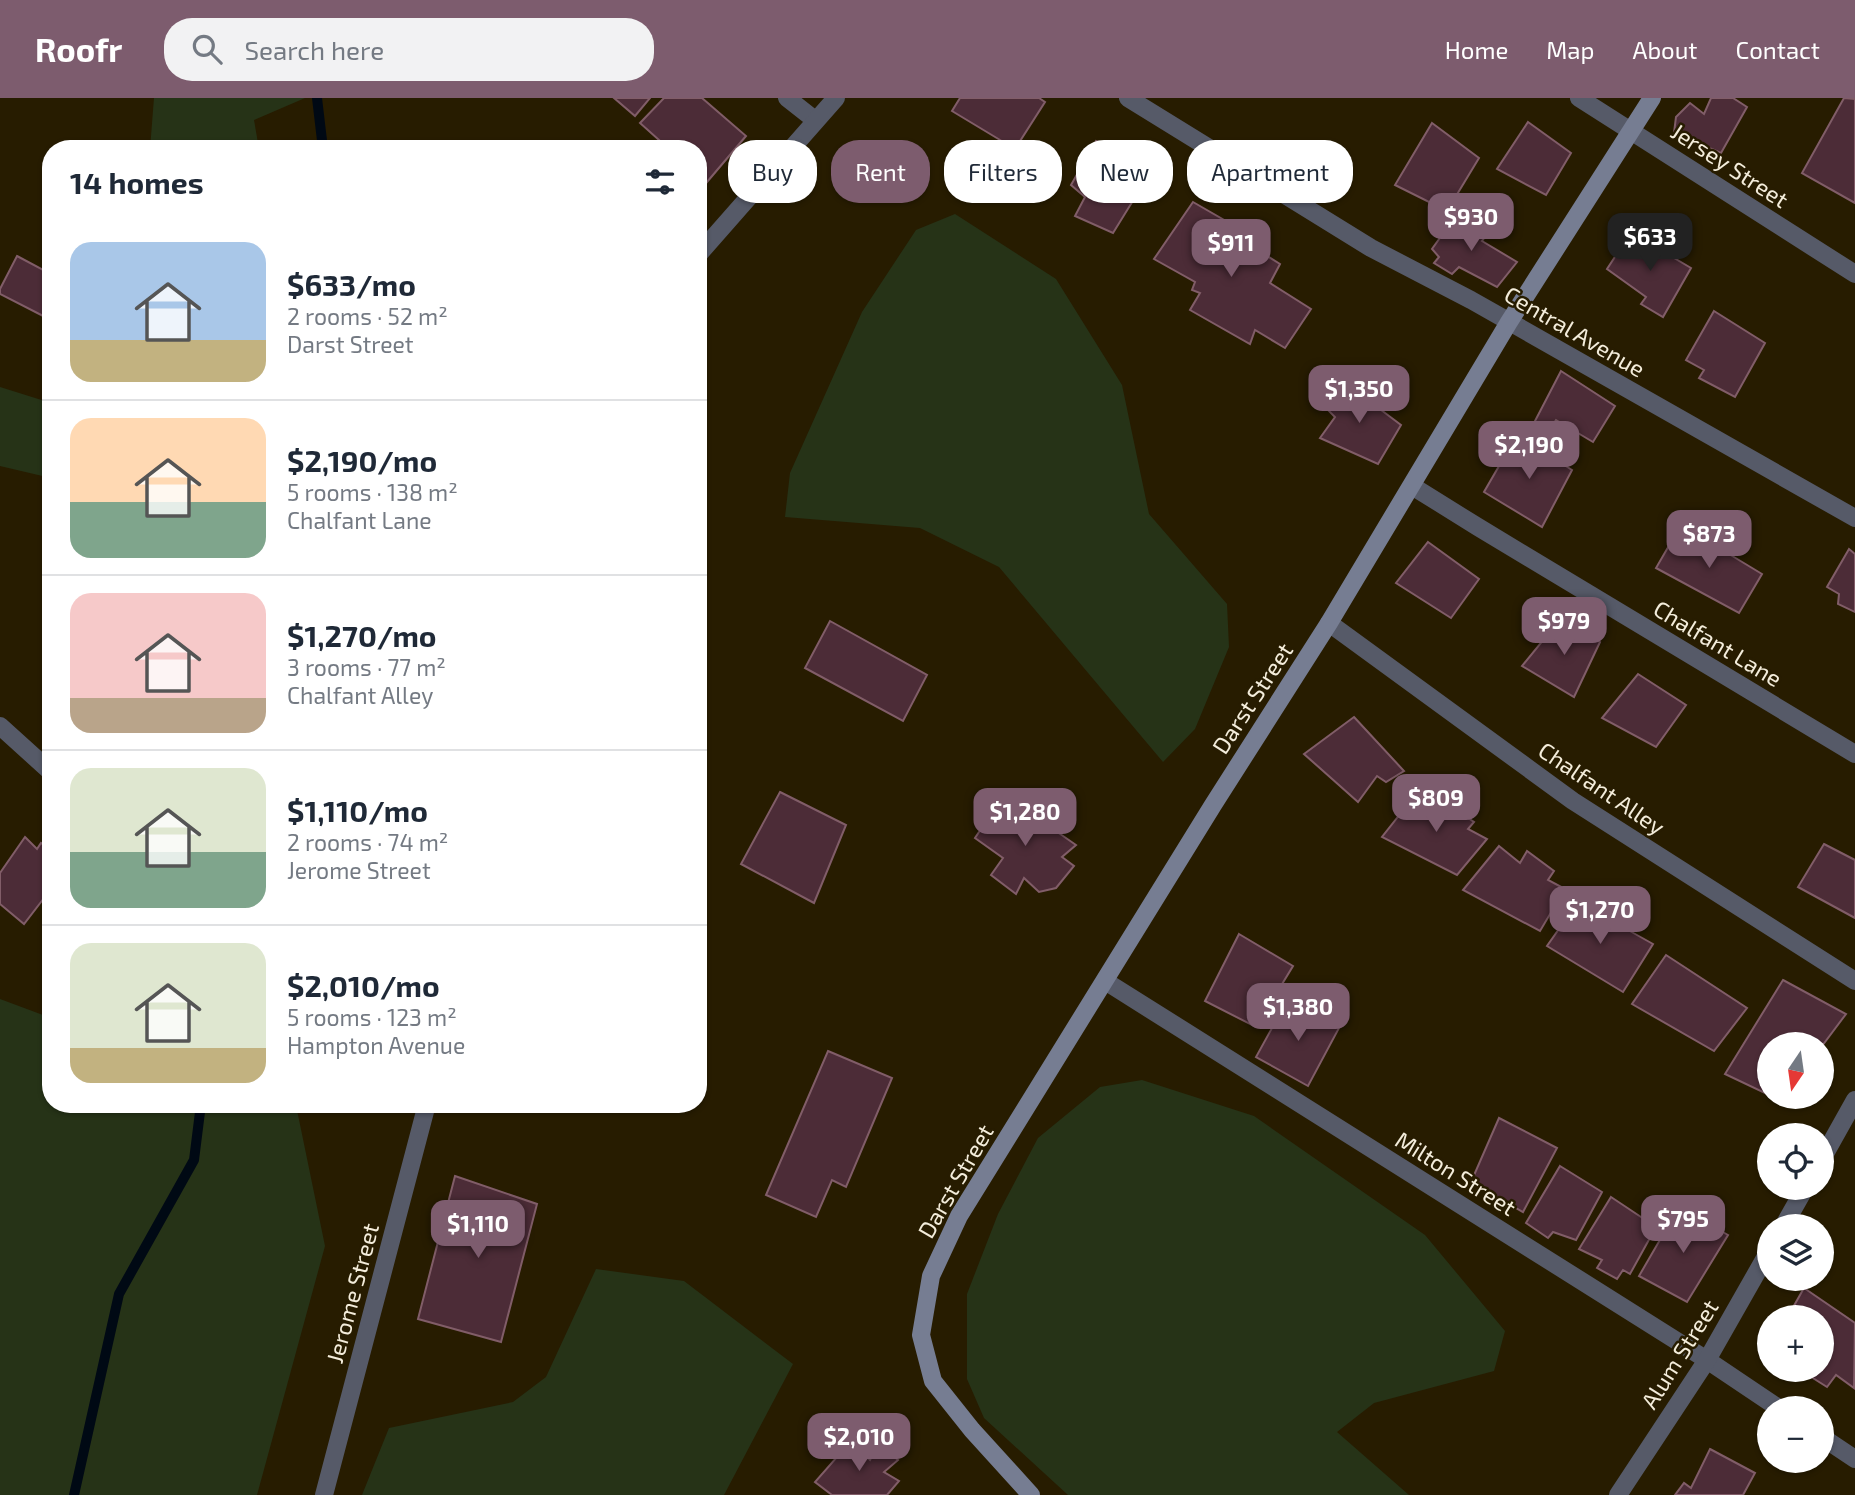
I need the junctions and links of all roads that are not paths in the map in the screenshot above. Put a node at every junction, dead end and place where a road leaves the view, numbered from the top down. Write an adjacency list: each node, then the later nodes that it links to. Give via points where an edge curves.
1 (787, 98): 6 (street)
2 (836, 98): 6 (street)
3 (1128, 98): 10 (street, Central Avenue, via 1371,248)
4 (1579, 98): 7 (street, Jersey Street)
5 (1653, 98): 7 (street, Darst Street)
6 (815, 120): 8 (street)
7 (1632, 131): 9 (street, Jersey Street); 10 (street, Darst Street)
8 (707, 245)
9 (1855, 274)
10 (1509, 322): 11 (street, Darst Street); 12 (street, Central Avenue)
11 (1412, 486): 13 (street, Darst Street); 15 (street, Chalfant Lane)
12 (1855, 518)
13 (1329, 623): 17 (street, Darst Street); 18 (street, Chalfant Alley, via 1573,801)
14 (0, 726): 16 (street)
15 (1855, 754)
16 (42, 764)
17 (1105, 981): 23 (street, Milton Street); 29 (street, Darst Street, via 959,1216 931,1276 921,1335 933,1381)
18 (1855, 981)
19 (1855, 1100): 21 (street)
20 (425, 1113): 28 (street, Jerome Street)
21 (1834, 1138)
22 (1757, 1272): 23 (street, Alum Street)
23 (1707, 1360): 24 (street, Milton Street); 27 (street, Alum Street)
24 (1761, 1396)
25 (1834, 1445): 26 (street)
26 (1855, 1459)
27 (1622, 1488)
28 (324, 1495)
29 (1031, 1495)

